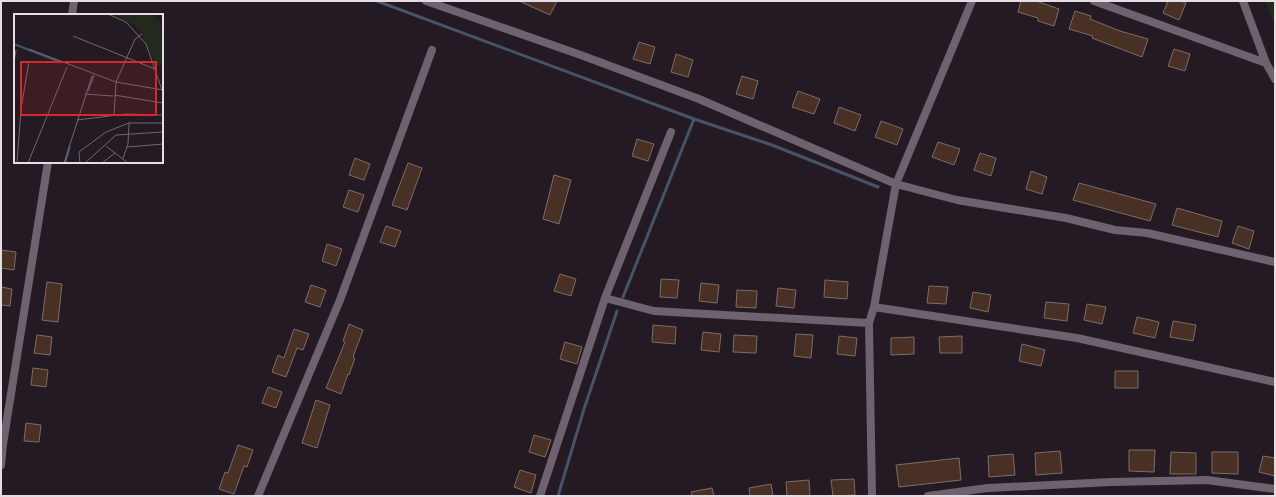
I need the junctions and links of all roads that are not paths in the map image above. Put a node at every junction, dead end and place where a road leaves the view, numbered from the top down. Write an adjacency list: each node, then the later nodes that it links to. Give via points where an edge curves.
1 (74, 1): 6 (street)
2 (426, 1): 12 (street, via 699,99)
3 (972, 1): 12 (street)
4 (1094, 1): 8 (street)
5 (1243, 1): 8 (street)
6 (72, 14)
7 (432, 50): 20 (street, via 340,300)
8 (1266, 63): 9 (street)
9 (1275, 79)
10 (671, 132): 14 (street)
11 (48, 163): 18 (street)
12 (896, 184): 13 (street, via 957,200 1066,218 1115,230 1147,233); 15 (street)
13 (1275, 262)
14 (605, 298): 16 (street, via 654,311); 21 (street)
15 (874, 307): 16 (street); 17 (street, via 1078,338)
16 (869, 323): 22 (street)
17 (1275, 382)
18 (1, 465)
19 (1275, 489): 23 (street, via 1207,480 1140,481 988,488)
20 (258, 496)
21 (540, 496)
22 (872, 496)
23 (928, 496)

